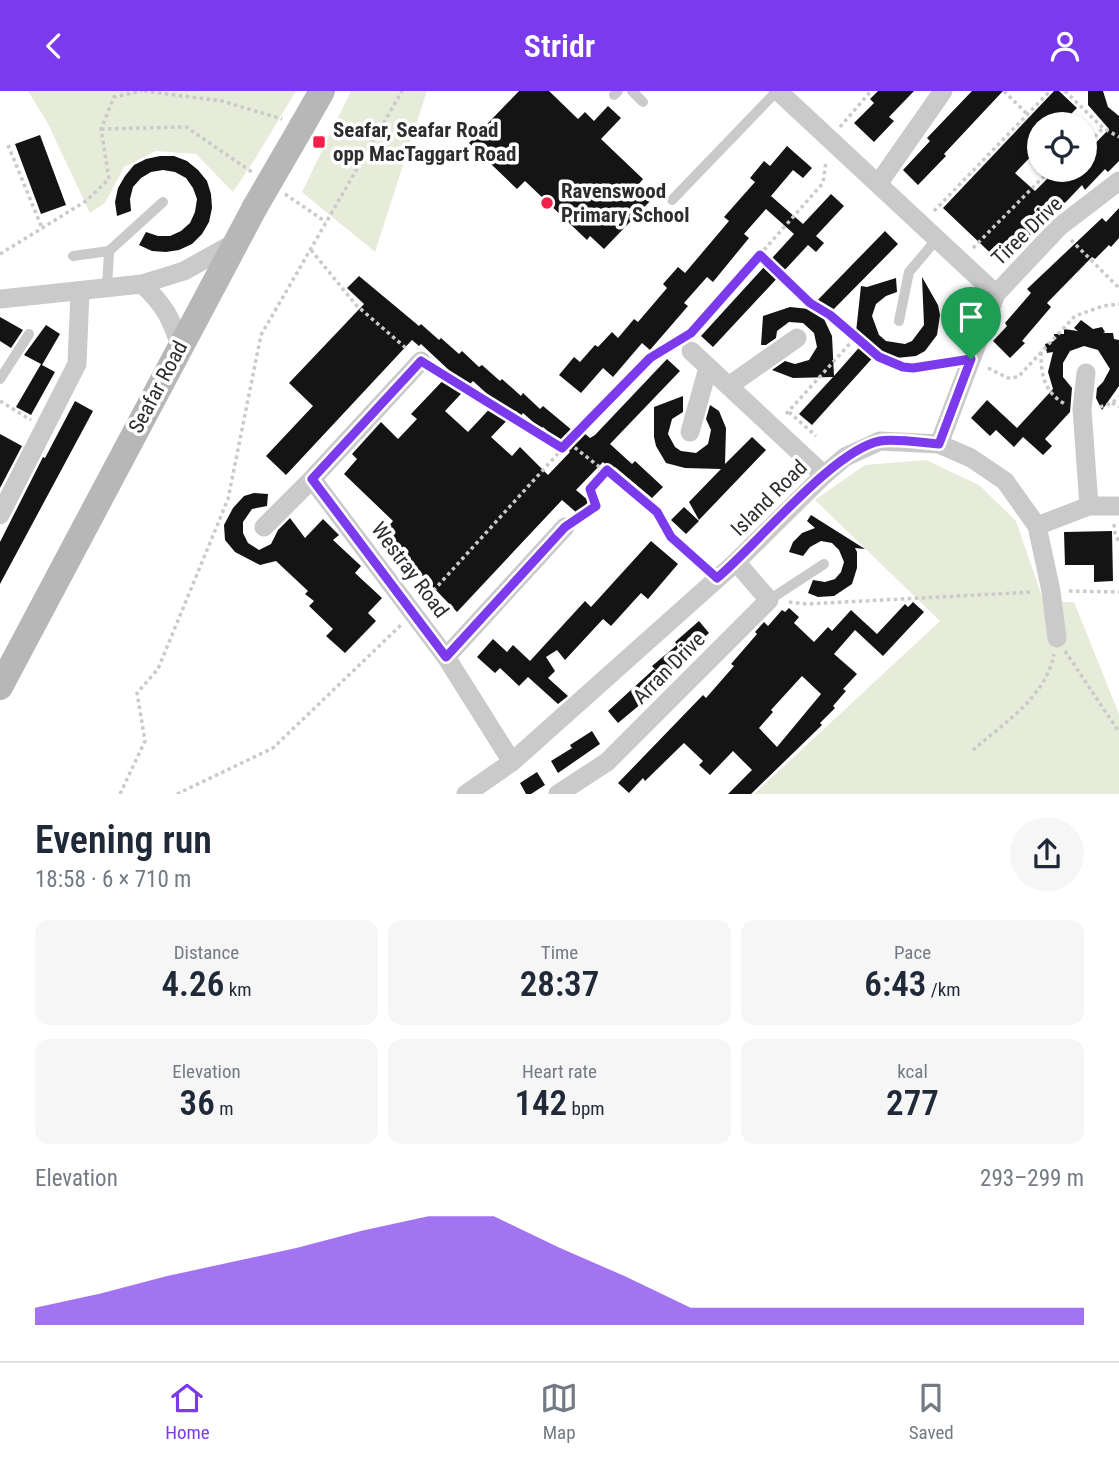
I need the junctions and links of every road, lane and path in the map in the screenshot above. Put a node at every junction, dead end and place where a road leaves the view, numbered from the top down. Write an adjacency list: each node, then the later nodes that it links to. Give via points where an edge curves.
1 (143, 91): 14 (path, via 222,101); 16 (path, via 114,97)
2 (322, 91): 14 (street, Seafar Road)
3 (402, 91): 28 (path)
4 (632, 91): 11 (lane)
5 (777, 91): 19 (street); 26 (lane)
6 (871, 91): 19 (path)
7 (943, 91): 24 (street)
8 (1004, 91): 13 (path)
9 (1049, 91): 12 (path)
10 (1065, 91): 15 (path)
11 (643, 102)
12 (1029, 112)
13 (1027, 114): 29 (path)
14 (302, 126): 33 (street, Seafar Road, bridge)
15 (1102, 128): 17 (path); 18 (path)
16 (102, 129): 21 (path, via 186,127); 31 (path, via 108,179 86,201)
17 (1097, 134)
18 (1119, 137)
19 (829, 140): 24 (street); 37 (path, via 823,183)
20 (8, 145): 31 (path)
21 (262, 178)
22 (1119, 181): 30 (street, Tiree Drive)
23 (1038, 182): 39 (path)
24 (878, 184): 29 (street)
25 (283, 193): 28 (path)
26 (672, 200)
27 (163, 202): 35 (lane)
28 (326, 222): 34 (path)
29 (920, 225): 32 (street)
30 (1059, 227): 41 (path); 46 (street, Tiree Drive)
31 (42, 228): 36 (path)
32 (936, 240): 39 (street); 49 (lane, via 909,272)
33 (234, 243): 42 (street, via 184,271); 53 (street, Seafar Road)
34 (311, 250): 56 (path, via 356,305); 93 (path, via 261,335 228,499 158,669 136,693 145,741)
35 (108, 251): 38 (lane); 44 (lane)
36 (0, 254)
37 (760, 255): 52 (path); 70 (path, via 691,333 650,358)
38 (73, 256)
39 (960, 261): 46 (street)
40 (1119, 279): 41 (path)
41 (1114, 283): 43 (path)
42 (142, 284): 44 (street); 53 (street, via 162,303)
43 (1119, 288)
44 (107, 289): 45 (street)
45 (80, 292): 47 (street); 66 (street, via 77,364)
46 (996, 294): 55 (street, Tiree Drive)
47 (0, 299)
48 (1119, 304): 55 (path, via 1075,316 1018,377 1008,378)
49 (899, 321)
50 (29, 334): 59 (lane)
51 (797, 338): 60 (street)
52 (855, 338): 55 (path, via 879,357 903,367); 64 (path)
53 (180, 346): 89 (street, Seafar Road)
54 (691, 351): 57 (street)
55 (971, 359): 69 (street, Tiree Drive)
56 (421, 361): 70 (path); 73 (street)
57 (708, 368): 60 (street); 67 (street)
58 (1086, 373): 74 (street, via 1082,409)
59 (0, 379)
60 (730, 385): 65 (street)
61 (0, 401): 66 (path)
62 (1112, 403): 63 (path)
63 (1119, 407)
64 (789, 412): 65 (path); 68 (path)
65 (774, 427): 72 (street)
66 (45, 428): 76 (street)
67 (690, 432)
68 (816, 436)
69 (939, 444): 72 (street, Island Road, via 880,441 845,457); 77 (street, Island Road, via 1005,481)
70 (562, 448): 71 (path, via 574,447); 86 (path)
71 (607, 470): 79 (path, via 590,489 596,506); 82 (path, via 657,512 671,537)
72 (824, 475): 80 (street, Island Road)
73 (312, 479): 78 (street); 86 (street, Westray Road)
74 (1089, 506): 75 (street); 77 (street)
75 (1119, 506)
76 (0, 515)
77 (1037, 526): 83 (street, Island Road)
78 (264, 527)
79 (565, 527): 88 (street)
80 (736, 562): 82 (street, Island Road); 85 (street)
81 (824, 564): 85 (lane)
82 (717, 578): 92 (street, Island Road)
83 (1051, 591): 84 (path); 85 (path, via 807,604); 87 (street, Island Road)
84 (1119, 593)
85 (769, 600): 96 (street, Arran Drive, via 607,762)
86 (414, 612): 88 (street, Westray Road); 94 (path, via 272,748)
87 (1057, 638): 90 (path); 91 (path, via 1052,665 1034,697)
88 (446, 657): 92 (street, Westray Road)
89 (0, 687)
90 (1119, 732)
91 (973, 750)
92 (512, 762): 95 (street, Island Road)
93 (120, 794)
94 (177, 794)
95 (466, 794)
96 (558, 794)

